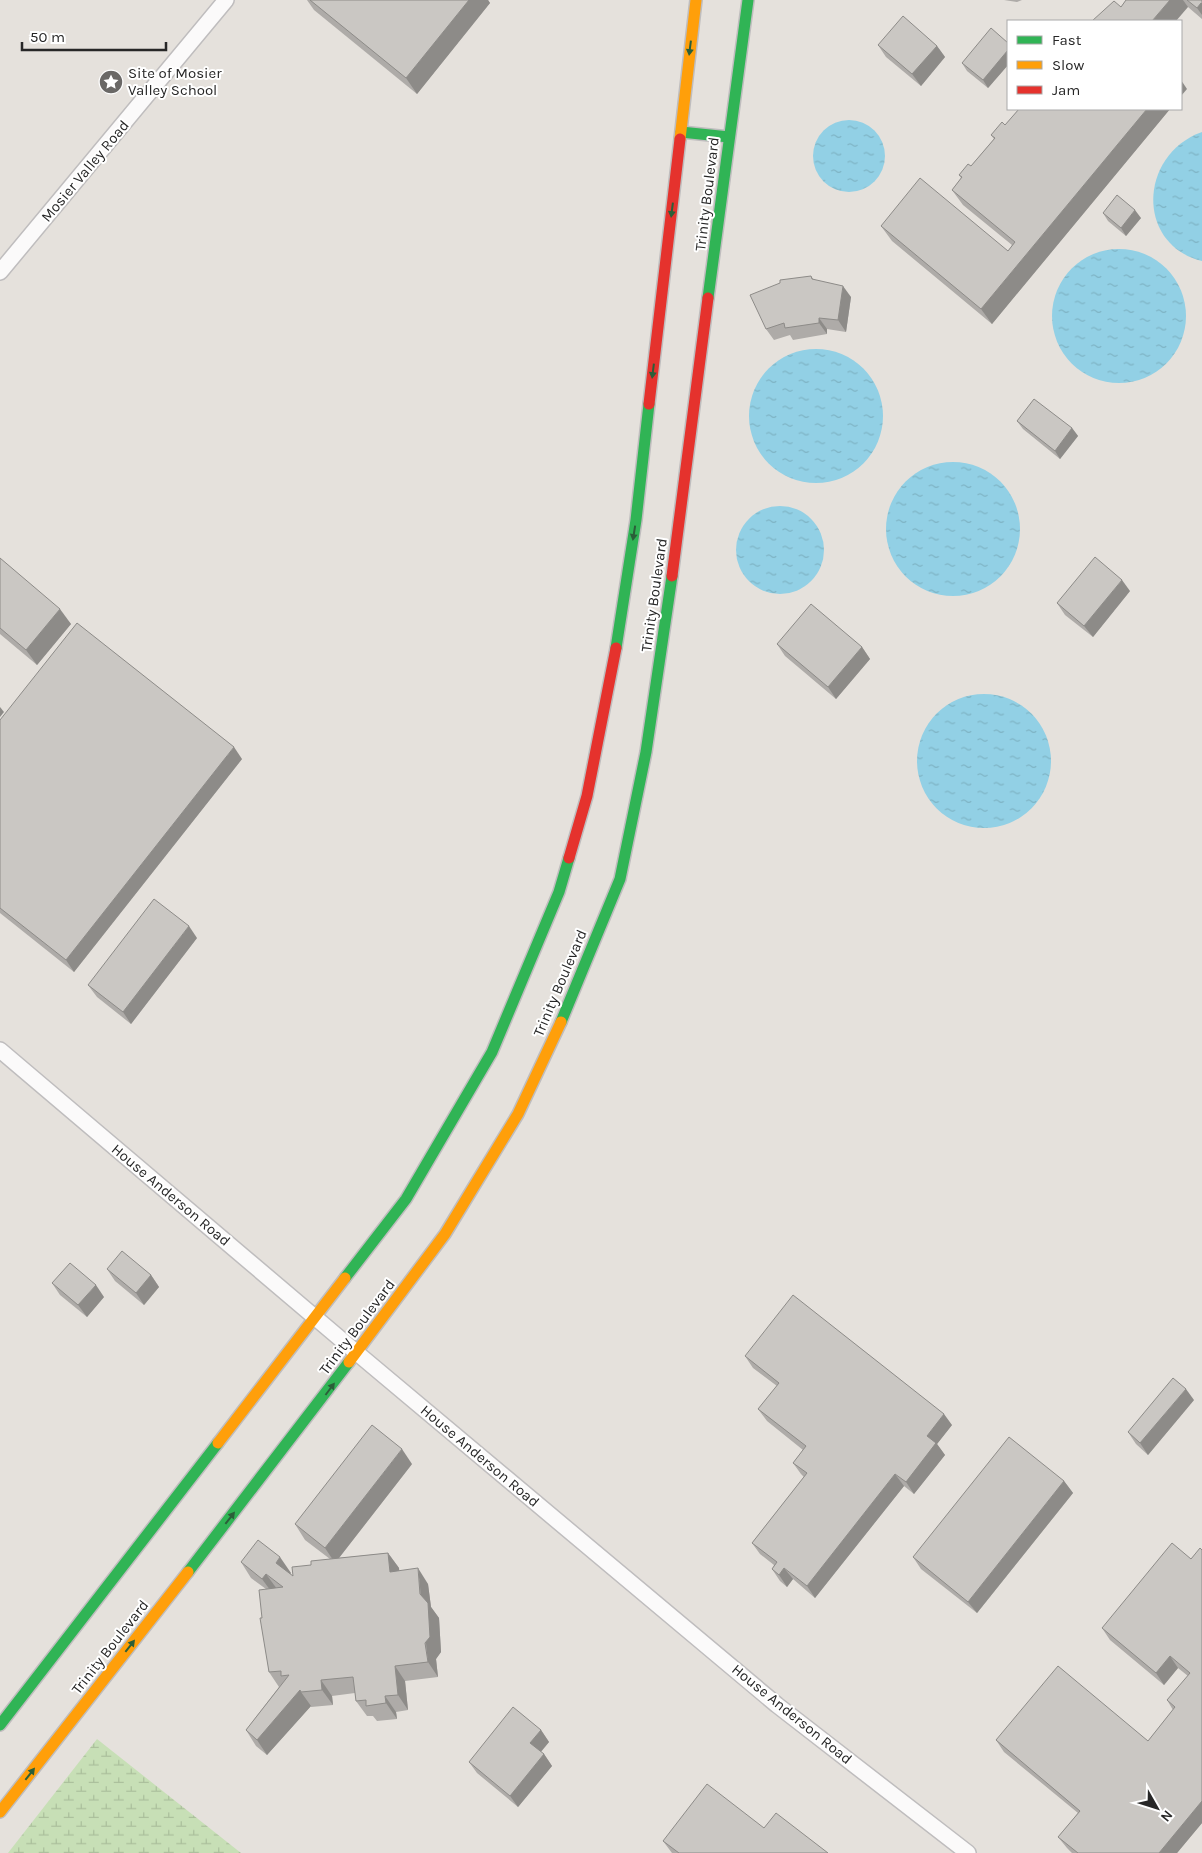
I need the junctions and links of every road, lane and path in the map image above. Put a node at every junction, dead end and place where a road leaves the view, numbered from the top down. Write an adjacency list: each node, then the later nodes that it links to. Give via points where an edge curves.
1 (226, 0): 6 (street, Mosier Valley Road)
2 (696, 0): 4 (main road, Trinity Boulevard, one-way to 4)
3 (748, 0): 5 (main road, Trinity Boulevard)
4 (681, 132): 5 (main road); 8 (main road, Trinity Boulevard, one-way to 8, via 636,520 612,674 587,796 559,892 492,1052 406,1199)
5 (729, 137): 9 (main road, Trinity Boulevard, via 646,752 620,879 569,1004 518,1114 445,1234)
6 (0, 272)
7 (0, 1050): 8 (street, House Anderson Road)
8 (315, 1318): 9 (street, House Anderson Road); 10 (main road, Trinity Boulevard)
9 (357, 1353): 11 (main road, Trinity Boulevard, one-way to 9); 12 (street, House Anderson Road, via 777,1704)
10 (0, 1725)
11 (0, 1812)
12 (968, 1853)

